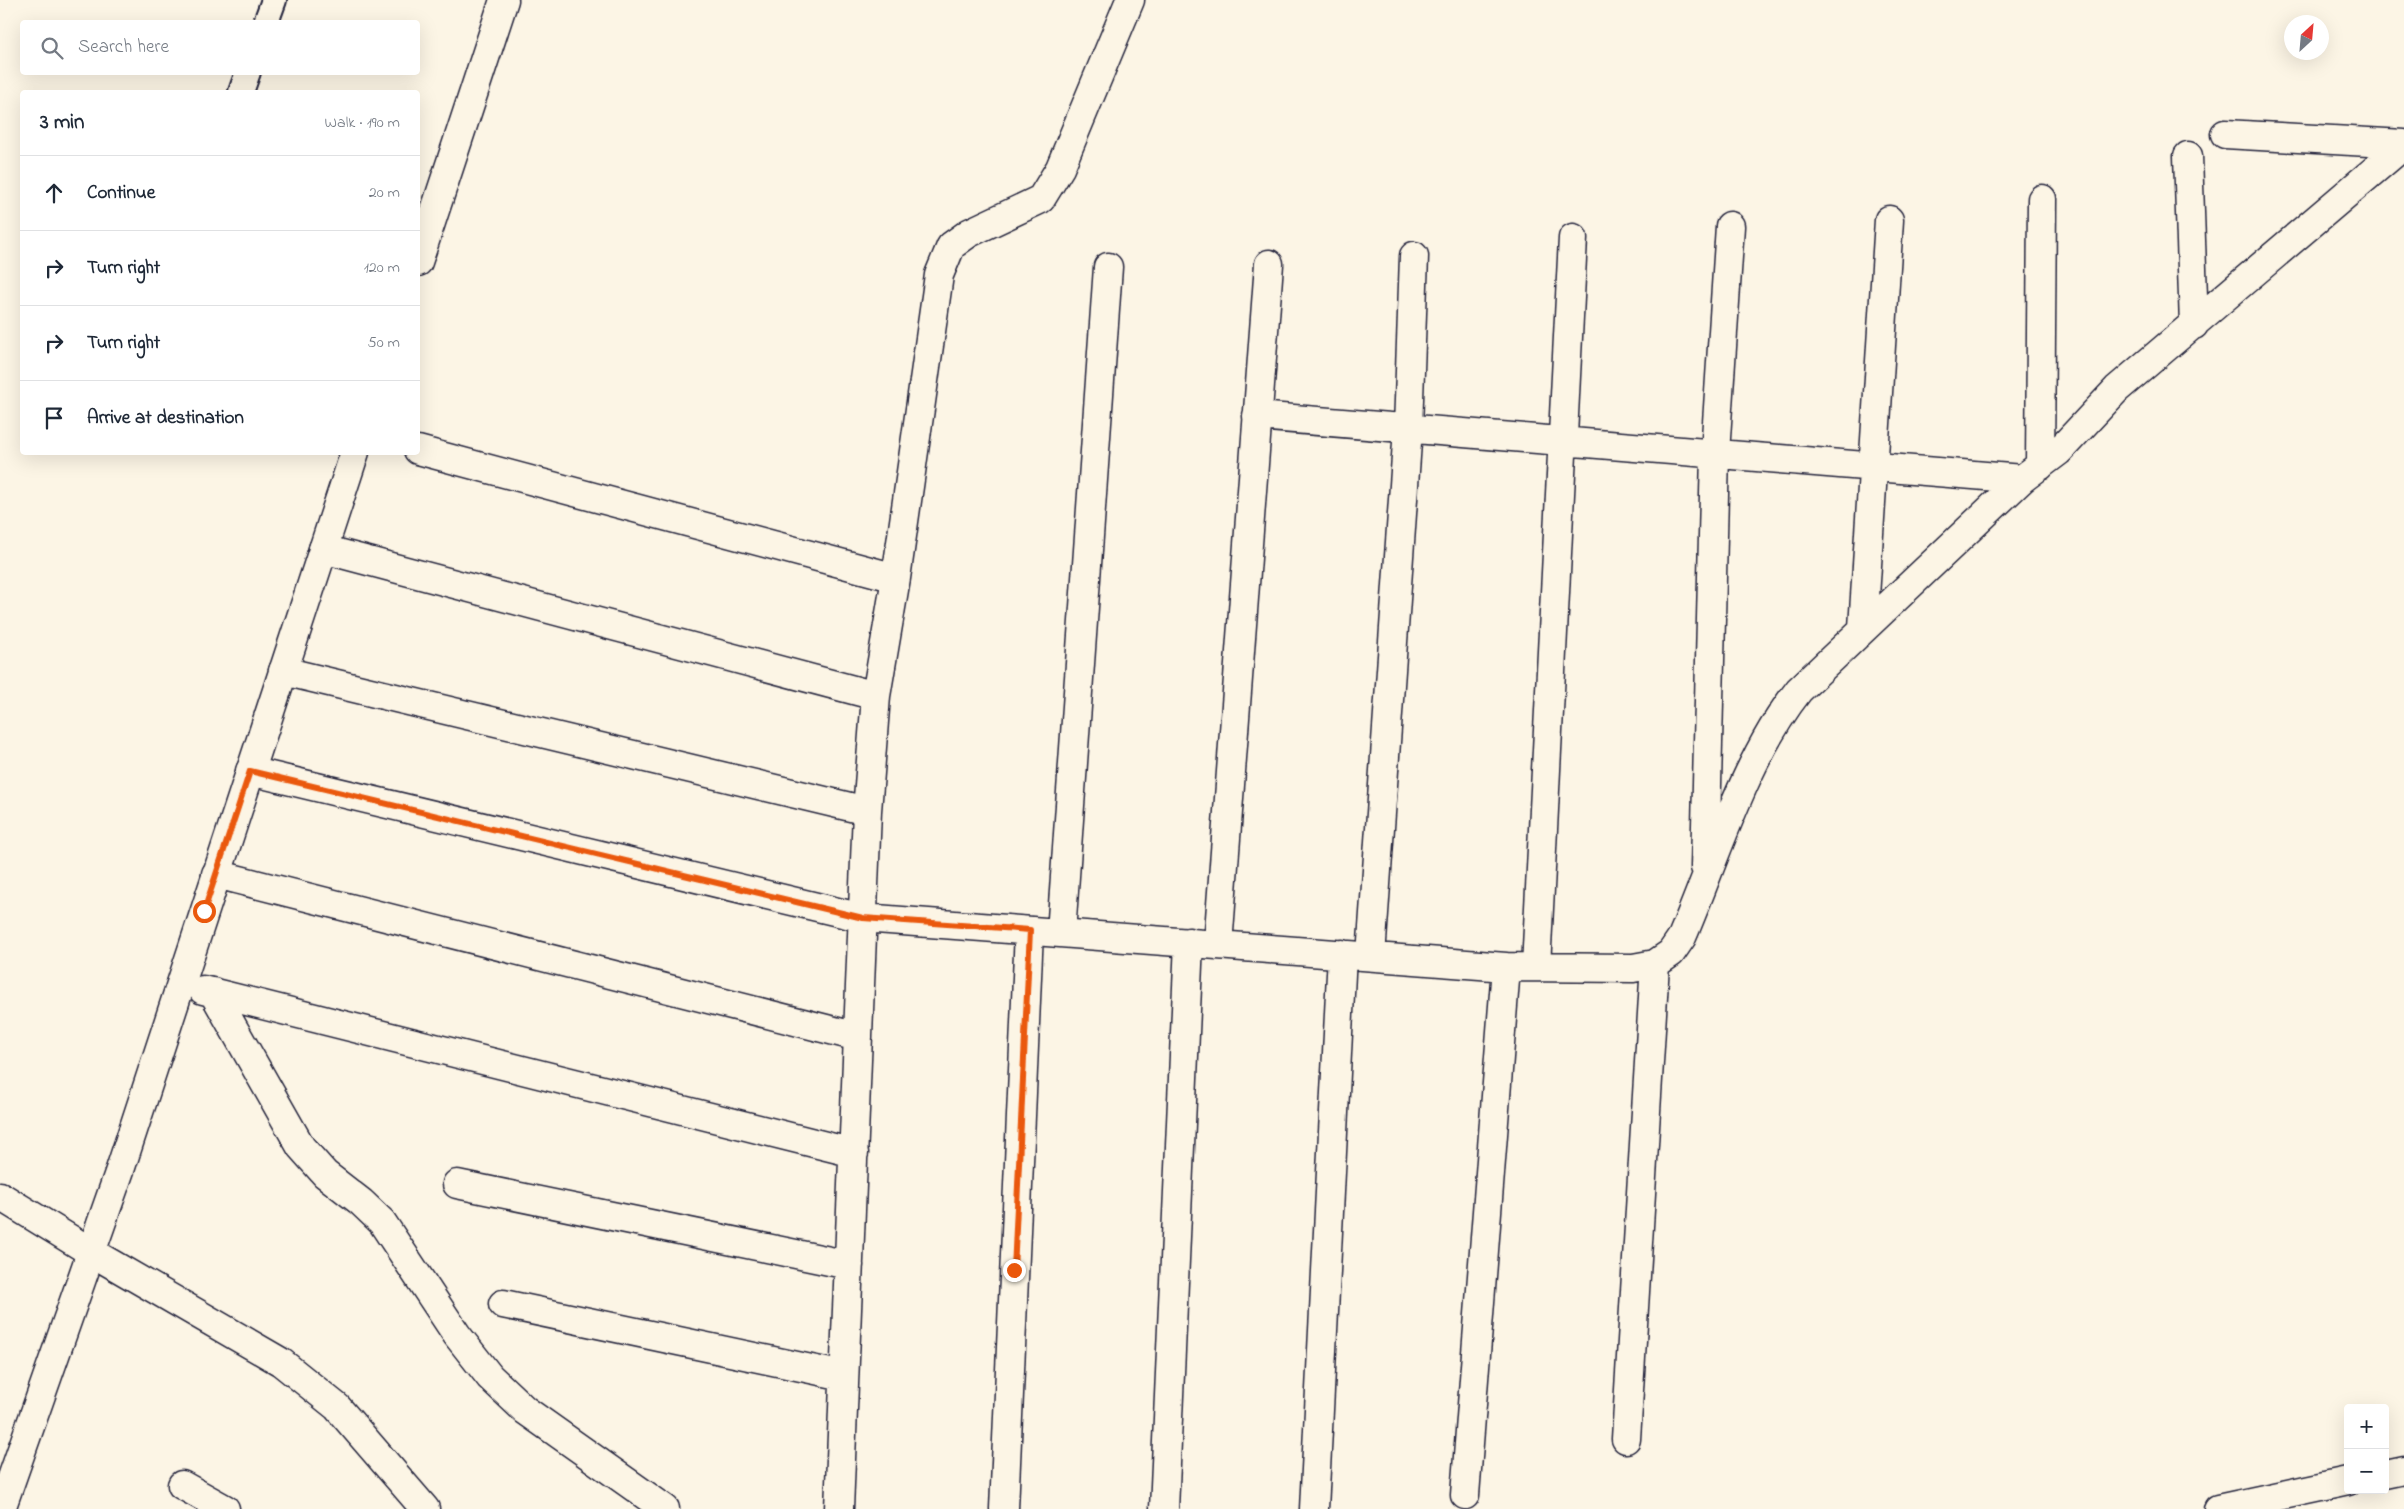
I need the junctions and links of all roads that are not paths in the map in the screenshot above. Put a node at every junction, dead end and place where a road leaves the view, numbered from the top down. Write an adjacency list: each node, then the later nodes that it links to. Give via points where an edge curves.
1 (274, 0): 4 (lane)
2 (504, 0): 14 (street)
3 (1130, 0): 28 (street, via 1051,187 1041,199 969,233 952,246 943,262)
4 (267, 20)
5 (247, 75): 6 (lane)
6 (242, 90)
7 (2225, 134): 8 (street)
8 (2404, 144): 18 (street)
9 (2188, 156): 18 (street)
10 (2042, 199): 26 (street)
11 (1889, 220): 25 (street)
12 (1730, 226): 23 (street)
13 (1573, 238): 21 (street)
14 (420, 256)
15 (1414, 256): 20 (street)
16 (1269, 264): 19 (street)
17 (1108, 267): 38 (street)
18 (2194, 324): 26 (street, via 2117,389 2058,451)
19 (1257, 416): 20 (street); 40 (street)
20 (1408, 428): 21 (street); 42 (street)
21 (1562, 440): 23 (street); 45 (street)
22 (420, 451): 28 (street)
23 (1715, 453): 25 (street); 35 (street)
24 (354, 455): 27 (street)
25 (1874, 467): 26 (street); 29 (street)
26 (2030, 472): 29 (street)
27 (323, 549): 30 (street); 31 (street)
28 (896, 578): 31 (street)
29 (1863, 628): 35 (street, via 1799,690 1782,711 1748,775)
30 (283, 671): 32 (street); 33 (street)
31 (876, 696): 33 (street)
32 (250, 771): 34 (street); 36 (street)
33 (867, 811): 36 (street)
34 (216, 874): 46 (street); 48 (street)
35 (1704, 884): 43 (street, via 1682,937 1671,954)
36 (863, 918): 37 (street); 48 (street)
37 (1030, 930): 38 (street); 67 (street)
38 (1061, 933): 39 (street)
39 (1189, 942): 40 (street); 68 (street)
40 (1218, 945): 41 (street)
41 (1342, 954): 42 (street); 69 (street)
42 (1371, 956): 44 (street)
43 (1655, 964): 45 (street, via 1633,968); 56 (street)
44 (1506, 967): 45 (street); 61 (street)
45 (1536, 967)
46 (180, 984): 47 (street); 52 (street)
47 (213, 992): 49 (street); 65 (street, via 301,1147 325,1174 382,1222 457,1335 490,1376 525,1410)
48 (858, 1037): 49 (street)
49 (854, 1153): 53 (street)
50 (457, 1184): 53 (street)
51 (0, 1196): 52 (street)
52 (91, 1252): 62 (street); 64 (street, via 281,1362 310,1384 337,1407)
53 (849, 1265): 55 (street)
54 (503, 1304): 55 (street)
55 (844, 1376): 66 (street)
56 (1626, 1439)
57 (2404, 1470): 58 (street)
58 (2389, 1473)
59 (2344, 1483): 70 (street)
60 (182, 1484): 63 (street)
61 (1465, 1495)
62 (1, 1509)
63 (225, 1509)
64 (425, 1509)
65 (665, 1509)
66 (839, 1509)
67 (1004, 1509)
68 (1164, 1509)
69 (1314, 1509)
70 (2218, 1509)

